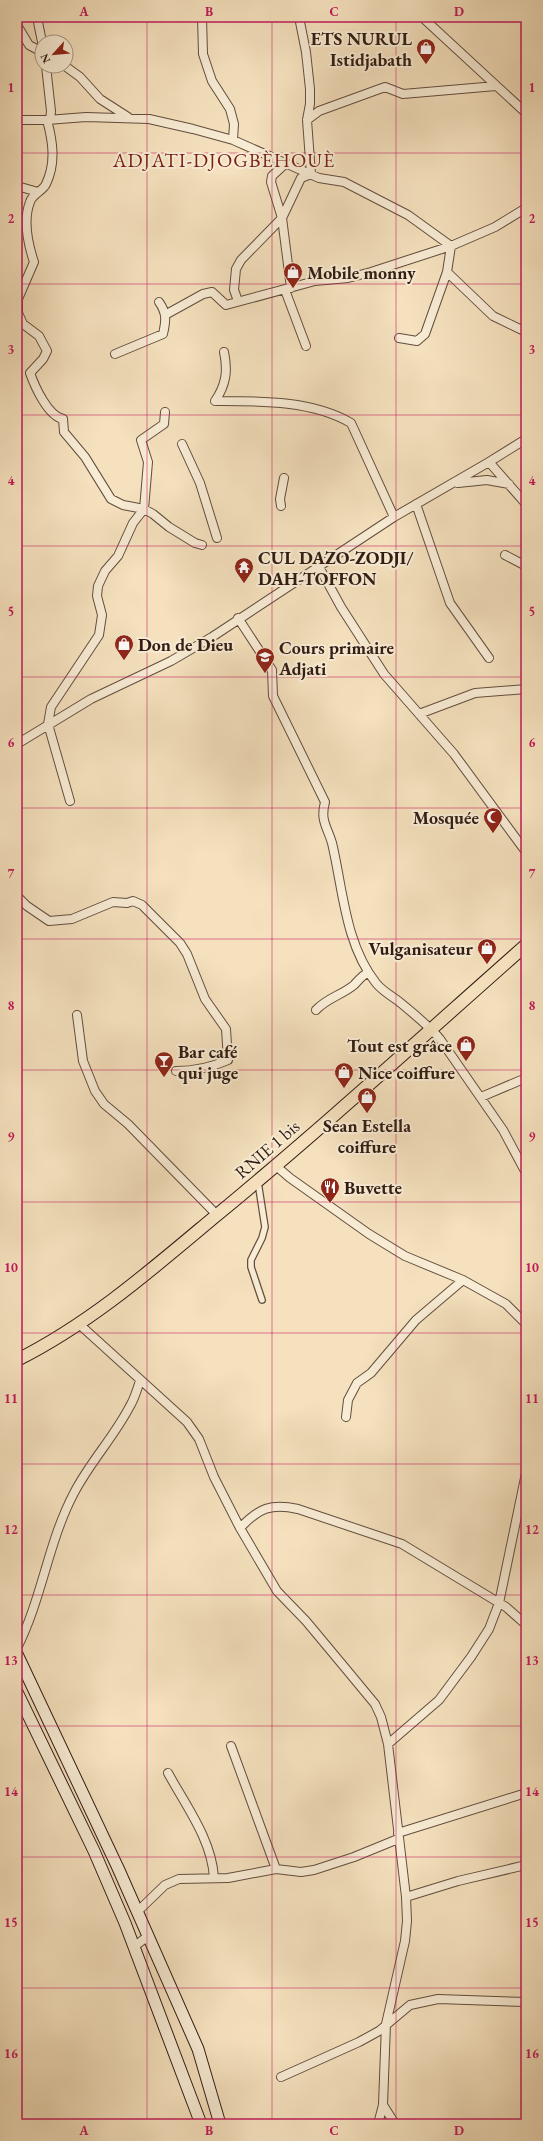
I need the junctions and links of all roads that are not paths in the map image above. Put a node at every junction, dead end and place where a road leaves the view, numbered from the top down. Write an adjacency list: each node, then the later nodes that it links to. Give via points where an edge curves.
1 (37, 17): 6 (street)
2 (202, 17): 16 (street, via 203,54 212,81 230,109 234,124)
3 (298, 17): 15 (street, via 306,52 310,89)
4 (422, 17): 10 (street)
5 (17, 25): 7 (street, via 29,44)
6 (40, 34)
7 (34, 47)
8 (74, 73): 12 (street, via 100,99)
9 (47, 74): 14 (street, via 51,111)
10 (496, 86): 11 (street); 15 (street, via 403,94 385,87 319,111)
11 (526, 113)
12 (130, 118): 14 (street, via 86,117); 16 (street, via 149,119)
13 (17, 120): 14 (street)
14 (48, 120): 20 (street, via 53,158 46,185)
15 (307, 120): 18 (street)
16 (233, 140): 17 (street)
17 (285, 164): 18 (street); 22 (street, via 272,176 271,182)
18 (311, 174): 22 (street, via 301,178); 23 (street, via 319,178 344,182 370,195 408,216)
19 (17, 186): 20 (street)
20 (38, 192): 45 (street, via 30,200 27,219 34,262 18,299 18,313 23,324 38,336 47,352 30,373 40,398 57,418 63,419 64,432 85,457 111,499 123,505)
21 (526, 208): 23 (street, via 495,227)
22 (282, 218): 25 (street); 26 (street, via 241,260 236,270 234,290)
23 (451, 246): 24 (street); 25 (street, via 371,272 348,278 315,281)
24 (447, 272): 29 (street, via 492,316); 30 (street, via 422,338 417,341)
25 (288, 289): 26 (street); 31 (street)
26 (238, 301): 28 (street, via 226,305 212,292 203,294)
27 (159, 302): 28 (street, via 165,310)
28 (165, 315): 33 (street, via 163,334)
29 (526, 332)
30 (399, 338)
31 (306, 346)
32 (224, 352): 46 (street, via 226,382 215,401 241,400 306,408 337,414 351,423)
33 (115, 354)
34 (165, 412): 45 (street, via 164,424 141,440 148,462)
35 (526, 438): 37 (street)
36 (182, 444): 47 (street, via 200,483)
37 (489, 462): 39 (street); 40 (street)
38 (284, 478): 44 (street)
39 (446, 487): 40 (street, via 465,481 487,480); 42 (street)
40 (511, 487): 41 (street); 43 (street)
41 (526, 494)
42 (416, 504): 46 (street); 53 (street, via 450,603)
43 (526, 504)
44 (281, 506)
45 (144, 509): 48 (street); 56 (street, via 133,523 118,556 105,571 98,586 97,596 102,614 99,635 51,707)
46 (394, 517): 50 (street)
47 (217, 538)
48 (202, 545)
49 (505, 555): 51 (street)
50 (318, 565): 52 (street); 55 (street, via 341,608 384,674)
51 (526, 566)
52 (238, 618): 56 (street, via 171,661 91,699); 62 (street, via 272,670 272,696 325,802 323,821 331,841 351,931)
53 (489, 658)
54 (526, 689): 55 (street, via 475,693)
55 (419, 714): 59 (street, via 454,754)
56 (48, 724): 57 (street); 58 (street)
57 (17, 744)
58 (70, 801)
59 (526, 852)
60 (17, 896): 66 (street, via 49,921 72,919 113,902 133,901 142,905 180,943 197,975 205,999 226,1029 228,1060 195,1070)
61 (526, 945): 65 (main road, RNIE 1 bis)
62 (368, 973): 63 (street); 65 (street, via 377,985)
63 (316, 1010)
64 (77, 1014): 72 (street, via 83,1061 95,1091 104,1104 128,1124)
65 (432, 1029): 68 (street); 69 (main road, RNIE 1 bis)
66 (176, 1071)
67 (526, 1078): 68 (street)
68 (480, 1097): 70 (street, via 503,1130)
69 (276, 1166): 71 (main road, RNIE 1 bis); 73 (street, via 381,1242 405,1256)
70 (526, 1173)
71 (258, 1182): 72 (main road, RNIE 1 bis); 74 (street, via 265,1227 250,1260 250,1267)
72 (217, 1215): 75 (main road, RNIE 1 bis, via 140,1279)
73 (463, 1280): 76 (street, via 506,1304); 79 (street, via 416,1320 370,1373 357,1383 348,1400)
74 (262, 1300)
75 (79, 1324): 77 (main road, RNIE 1 bis); 78 (street)
76 (526, 1324)
77 (17, 1360)
78 (140, 1381): 81 (street, via 187,1422 199,1440 214,1477); 84 (street, via 128,1411 73,1494 49,1554 28,1625)
79 (346, 1417)
80 (526, 1473): 82 (street)
81 (240, 1528): 82 (street, via 253,1514 268,1508 282,1506 298,1509 402,1544); 87 (street, via 277,1591 306,1621 374,1704 381,1717)
82 (499, 1603): 83 (street); 87 (street, via 485,1635 439,1700)
83 (526, 1622)
84 (17, 1648)
85 (17, 1654): 93 (main road)
86 (17, 1692): 95 (main road)
87 (388, 1744): 91 (street)
88 (231, 1746): 94 (street)
89 (168, 1774): 96 (street, via 205,1841 214,1868)
90 (526, 1793): 91 (street)
91 (398, 1836): 94 (street, via 321,1868 301,1872); 97 (street)
92 (526, 1865): 97 (street, via 458,1881)
93 (118, 1868): 95 (street); 98 (main road)
94 (276, 1869): 96 (street, via 228,1878)
95 (104, 1876): 100 (main road)
96 (214, 1878): 98 (street, via 172,1881)
97 (406, 1897): 102 (street, via 405,1941)
98 (137, 1912): 99 (main road)
99 (148, 1936): 100 (street); 107 (main road, via 198,2049)
100 (135, 1946): 106 (main road)
101 (526, 2002): 102 (street, via 427,2000 410,2005)
102 (386, 2024): 103 (street, via 359,2042); 104 (street)
103 (281, 2077)
104 (382, 2105): 108 (street); 109 (street)
105 (526, 2119): 110 (street)
106 (201, 2124)
107 (220, 2124)
108 (378, 2124)
109 (395, 2124)
110 (523, 2124)

